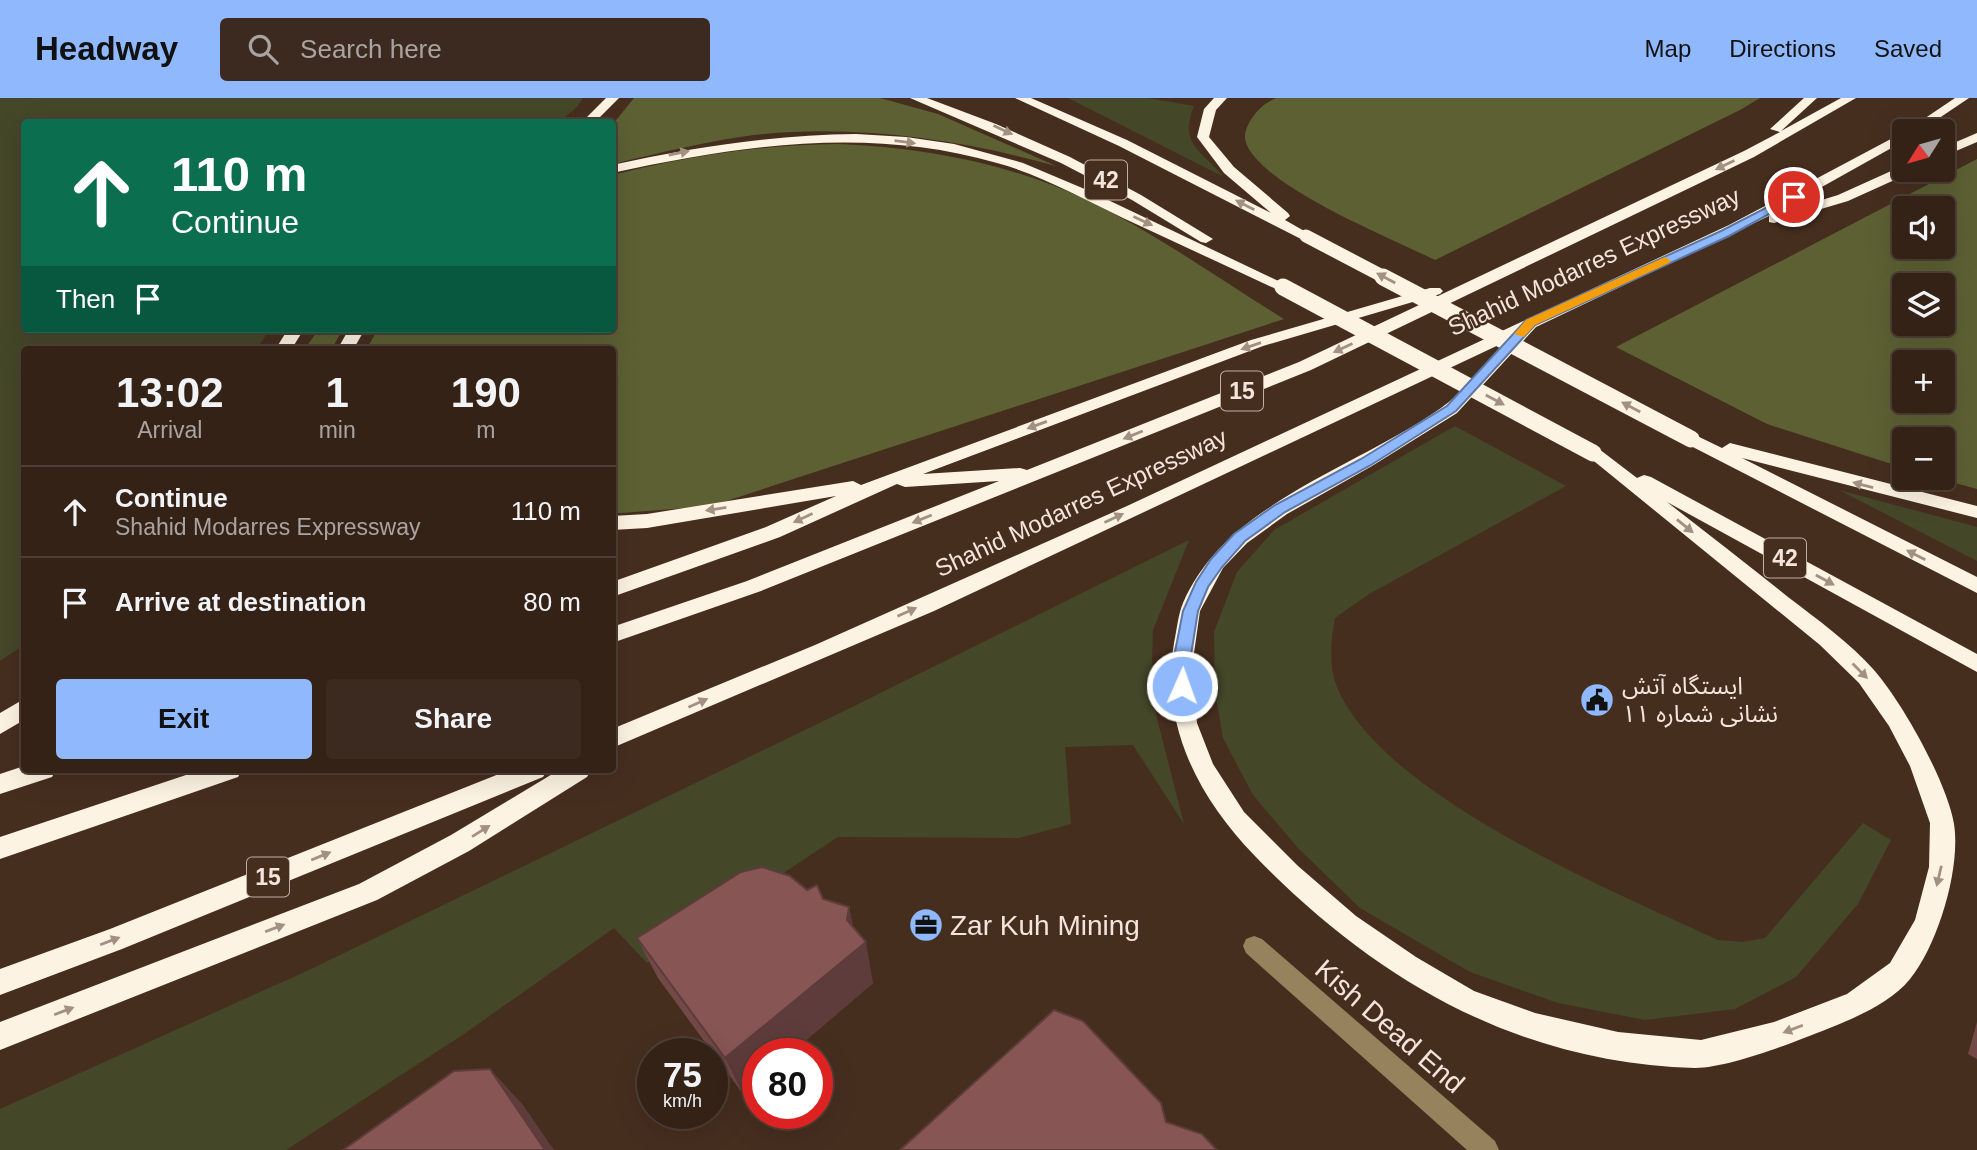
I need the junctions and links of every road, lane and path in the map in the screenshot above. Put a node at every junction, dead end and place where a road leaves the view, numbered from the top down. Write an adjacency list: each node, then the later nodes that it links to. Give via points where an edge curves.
1 (613, 98): 8 (highway)
2 (916, 98): 19 (highway, 42, one-way to 19, via 981,120 1080,166)
3 (1021, 98): 17 (highway, 42, one-way to 3)
4 (1222, 98): 17 (highway, via 1209,109 1203,137 1229,170)
5 (1811, 98): 13 (highway)
6 (1850, 98): 13 (highway, Shahid Modarres Expressway / 15)
7 (1963, 98): 9 (highway)
8 (590, 119)
9 (1931, 119)
10 (1977, 137): 12 (highway)
11 (1892, 144): 16 (highway, Shahid Modarres Expressway / 15)
12 (1955, 147)
13 (1749, 154): 18 (highway, Shahid Modarres Expressway / 15, one-way to 18)
14 (616, 168): 19 (highway, one-way to 19, via 713,147 779,140 889,141 965,151 1062,183)
15 (1892, 176): 16 (highway, via 1843,198)
16 (1725, 233): 20 (highway, Shahid Modarres Expressway / 15)
17 (1306, 236): 21 (highway, 42, one-way to 17, bridge)
18 (1504, 271): 23 (highway, Shahid Modarres Expressway / 15, one-way to 23, via 1305,366); 24 (highway, one-way to 24, via 1257,343)
19 (1283, 287): 22 (highway, 42, one-way to 22, bridge)
20 (1531, 323): 22 (highway, one-way to 20, via 1828,639 1867,677 1921,765 1942,823 1942,867 1927,924 1900,972 1856,1004 1774,1036 1701,1054 1618,1046 1535,1027 1466,1001 1406,966 1347,925 1236,819 1203,768 1186,723 1181,667 1191,611 1216,563 1240,538 1280,509 1451,409); 32 (highway, Shahid Modarres Expressway / 15, one-way to 20, via 1231,465)
21 (1691, 439): 25 (highway, one-way to 21); 27 (highway, 42, one-way to 21)
22 (1593, 453): 30 (highway, 42, one-way to 30)
23 (1039, 473): 24 (highway); 29 (highway, Shahid Modarres Expressway / 15, one-way to 29, via 754,586)
24 (881, 483): 26 (highway, one-way to 26); 28 (highway, one-way to 28, via 773,532)
25 (1977, 512)
26 (616, 523)
27 (1977, 586)
28 (616, 589)
29 (616, 634)
30 (1977, 664)
31 (21, 710): 33 (highway)
32 (663, 719): 34 (highway, Shahid Modarres Expressway / 15); 35 (highway)
33 (0, 724)
34 (616, 737)
35 (616, 748)
36 (35, 773): 40 (highway)
37 (221, 773): 41 (highway)
38 (528, 773): 43 (highway, 15, one-way to 38)
39 (574, 773): 44 (highway, one-way to 39, via 368,892 460,843)
40 (0, 784)
41 (0, 848)
42 (1254, 946): 45 (street, Kish Dead End)
43 (0, 982)
44 (0, 1035)
45 (1486, 1150)

